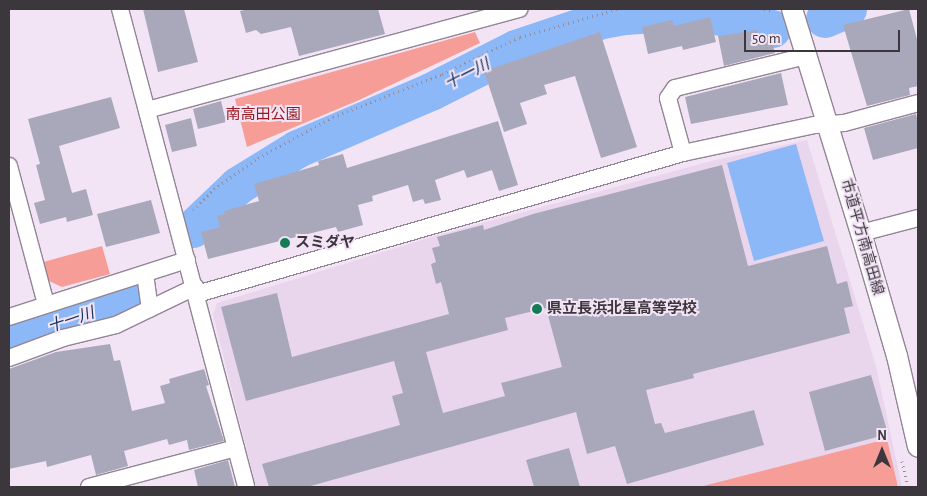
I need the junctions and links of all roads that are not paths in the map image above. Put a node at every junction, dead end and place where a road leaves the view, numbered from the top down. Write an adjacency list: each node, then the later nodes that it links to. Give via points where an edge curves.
1 (120, 9): 6 (street)
2 (520, 9): 6 (street)
3 (790, 16): 4 (street, 市道平方南高田線)
4 (806, 56): 7 (street, 市道平方南高田線); 8 (street, via 675,88 668,98)
5 (918, 103): 7 (street, via 844,123)
6 (147, 110): 12 (street)
7 (828, 123): 8 (street); 11 (street, 市道平方南高田線)
8 (683, 153): 14 (street)
9 (9, 166): 15 (street)
10 (918, 218): 11 (street)
11 (861, 233): 19 (street, 市道平方南高田線, via 897,356)
12 (187, 260): 13 (street); 14 (street)
13 (145, 274): 15 (street); 16 (street)
14 (194, 286): 16 (street); 20 (street)
15 (46, 304): 17 (street)
16 (150, 306): 18 (street, via 116,325 63,338)
17 (9, 317)
18 (9, 358)
19 (918, 447)
20 (236, 448): 21 (street); 22 (street)
21 (89, 487)
22 (246, 487)

